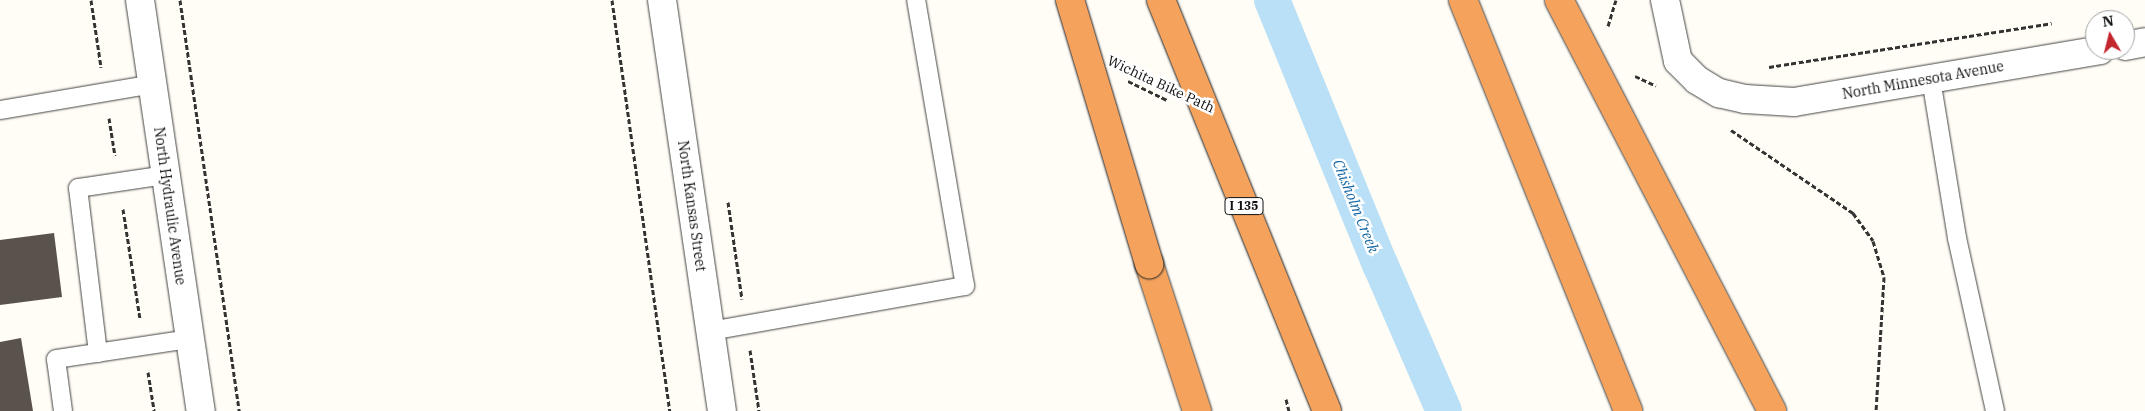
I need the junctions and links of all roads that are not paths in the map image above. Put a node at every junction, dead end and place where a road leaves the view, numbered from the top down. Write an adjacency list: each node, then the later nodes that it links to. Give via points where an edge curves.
1 (140, 0): 11 (street, North Hydraulic Avenue)
2 (662, 0): 14 (street, North Kansas Street)
3 (916, 0): 14 (lane, via 965,286)
4 (1070, 0): 20 (highway, bridge)
5 (1160, 0): 21 (highway, I 135, bridge)
6 (1463, 0): 22 (highway)
7 (1559, 0): 23 (highway)
8 (1665, 0): 10 (street, North Minnesota Avenue, via 1678,61 1697,80 1720,93 1745,100 1794,102)
9 (2085, 53): 10 (street, North Minnesota Avenue)
10 (1931, 79): 24 (lane, via 1957,238)
11 (152, 84): 12 (lane); 13 (street, North Hydraulic Avenue)
12 (0, 110)
13 (166, 175): 15 (street, North Hydraulic Avenue); 16 (lane, via 78,188)
14 (710, 331): 19 (street, North Kansas Street)
15 (190, 339): 16 (lane); 18 (street, North Hydraulic Avenue)
16 (98, 353): 17 (lane, via 56,359)
17 (63, 411)
18 (201, 411)
19 (722, 411)
20 (1197, 411)
21 (1327, 411)
22 (1628, 411)
23 (1772, 411)
24 (1995, 411)

